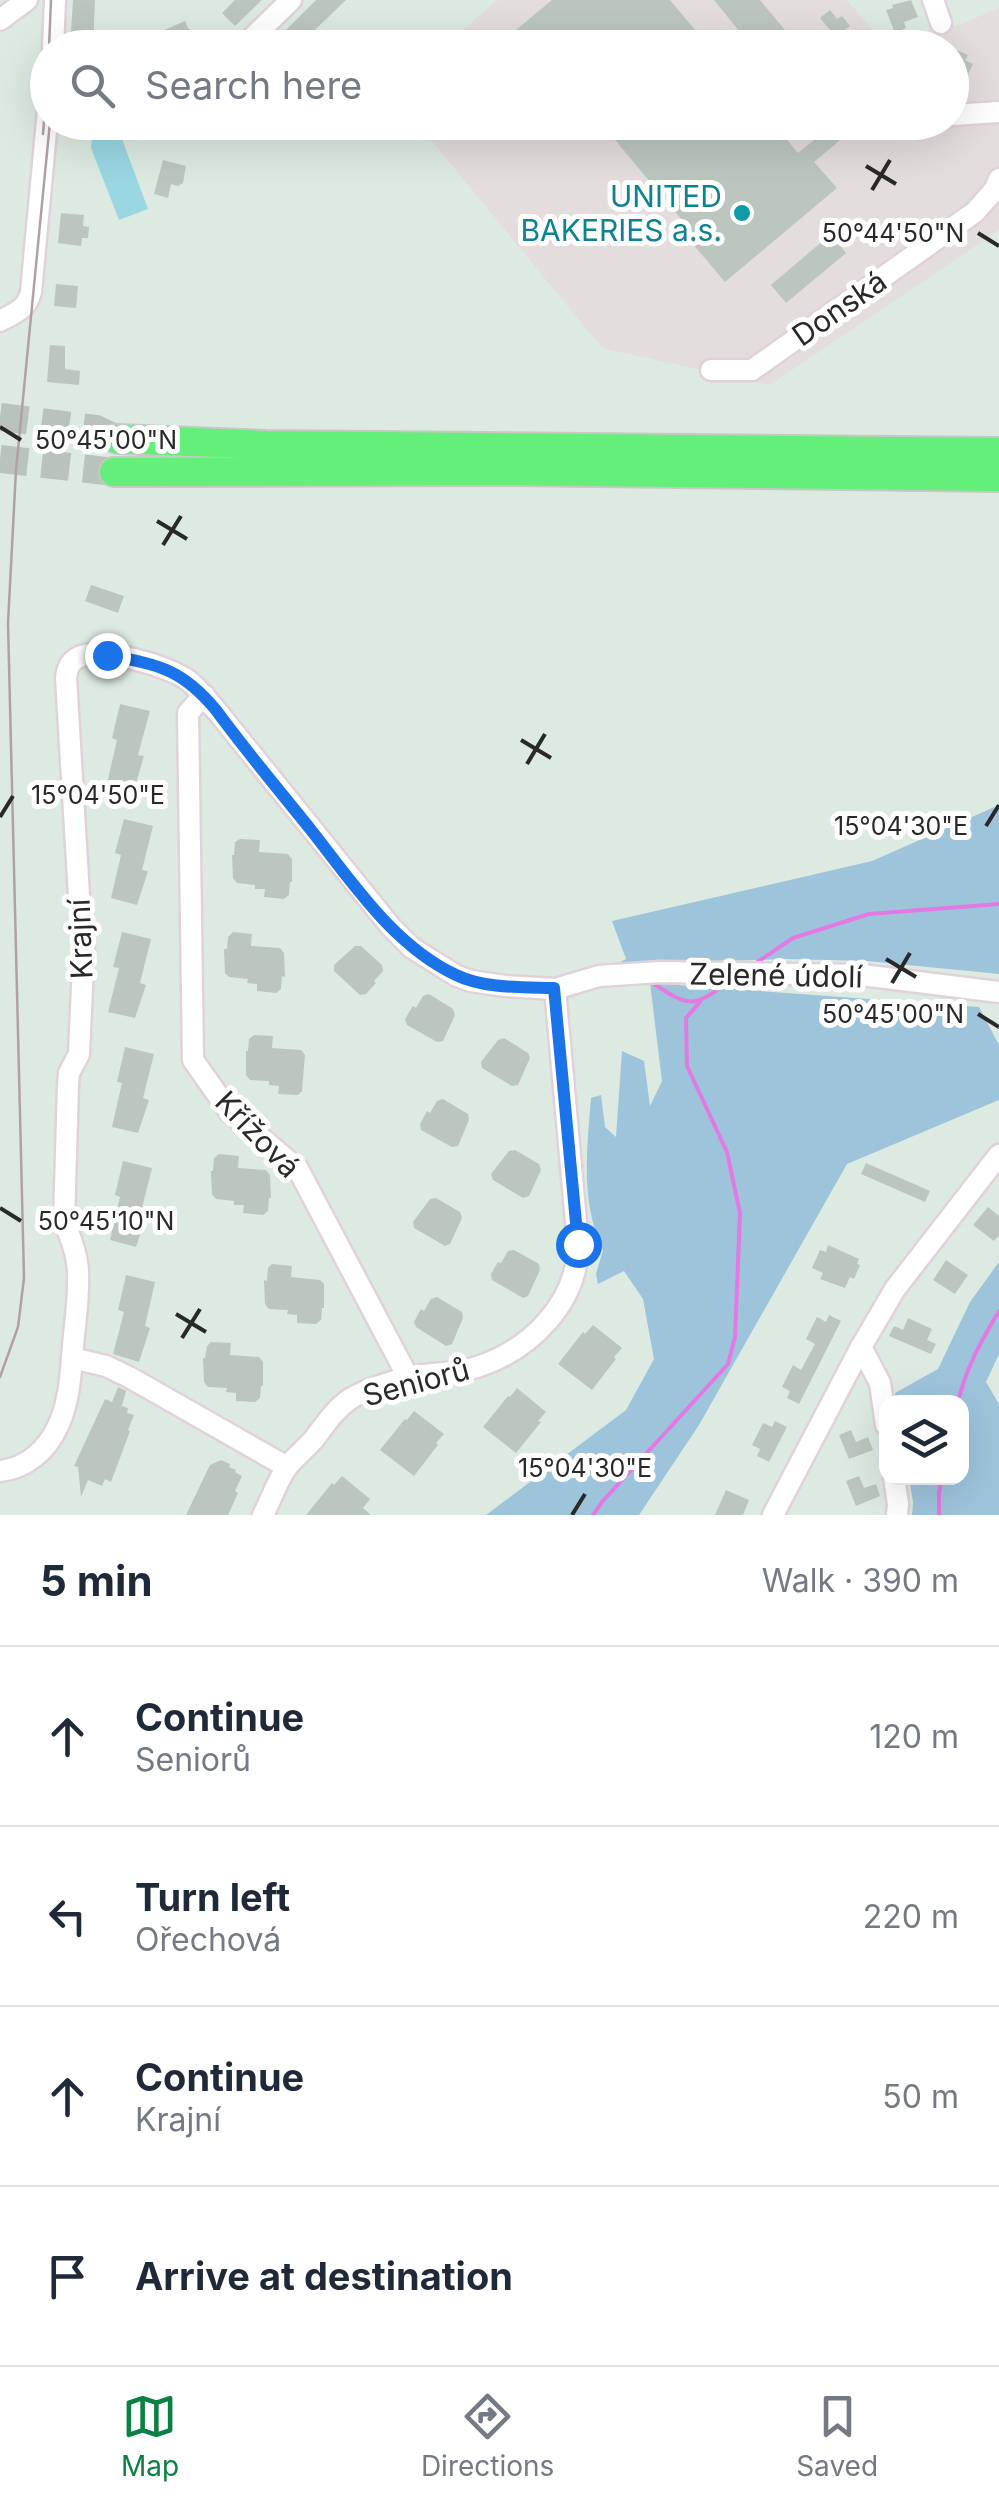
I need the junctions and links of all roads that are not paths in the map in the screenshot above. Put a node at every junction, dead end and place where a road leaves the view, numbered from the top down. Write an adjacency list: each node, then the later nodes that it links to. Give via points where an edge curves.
1 (27, 0): 5 (street)
2 (55, 0): 7 (street)
3 (291, 0): 8 (street)
4 (933, 0): 6 (street)
5 (0, 20)
6 (941, 23)
7 (54, 30)
8 (260, 30)
9 (999, 112): 10 (street)
10 (969, 114)
11 (45, 140): 13 (street, via 31,292 28,303)
12 (999, 179): 14 (street, Donská, via 975,212 752,370)
13 (0, 321)
14 (711, 370)
15 (117, 438): 16 (highway)
16 (999, 452)
17 (114, 472): 18 (highway)
18 (999, 476)
19 (204, 696): 20 (street, Zelené údolí, via 412,948 471,981); 24 (street, Krajní, via 174,672 87,654 78,656 66,678 84,944 80,1054 69,1073 64,1186 64,1222 78,1272); 25 (street, Křížová, via 188,713 193,1060 230,1112 298,1169)
20 (554, 988): 21 (street, Zelené údolí, via 599,976 660,972 862,976); 25 (street, Seniorů, via 578,1258 568,1291 552,1318 502,1356 478,1367)
21 (999, 992)
22 (999, 1155): 23 (street)
23 (861, 1347): 26 (street); 31 (street)
24 (72, 1358): 27 (street, via 129,1377); 28 (street, via 58,1426 37,1455)
25 (409, 1378): 27 (street, Seniorů, via 346,1402)
26 (882, 1395)
27 (287, 1467): 30 (street, Seniorů)
28 (0, 1471)
29 (895, 1485): 32 (street)
30 (263, 1515)
31 (772, 1515)
32 (897, 1515)

